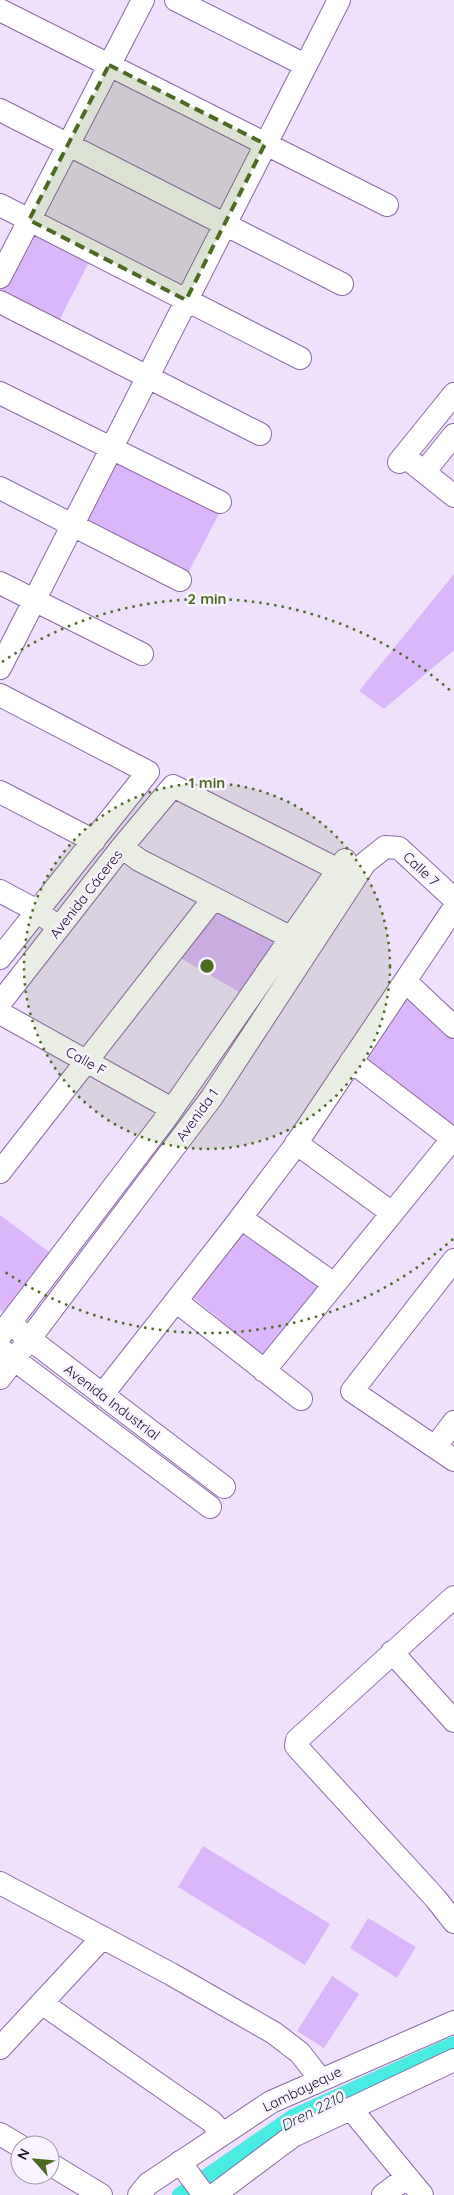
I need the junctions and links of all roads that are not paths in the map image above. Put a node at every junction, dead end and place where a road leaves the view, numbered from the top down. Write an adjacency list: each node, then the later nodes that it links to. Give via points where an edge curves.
1 (142, 0): 5 (street)
2 (176, 0): 6 (street)
3 (338, 0): 6 (street)
4 (0, 10): 5 (street)
5 (109, 65): 8 (street); 9 (street)
6 (305, 65): 8 (street)
7 (0, 110): 9 (street)
8 (264, 144): 11 (street); 13 (street)
9 (68, 145): 12 (street); 13 (street)
10 (0, 205): 12 (street)
11 (388, 206)
12 (29, 220): 14 (street); 16 (street)
13 (224, 224): 15 (street); 16 (street)
14 (0, 277)
15 (342, 284)
16 (186, 300): 18 (street); 19 (street)
17 (0, 302): 19 (street)
18 (300, 358)
19 (147, 376): 22 (street); 24 (street)
20 (0, 393): 24 (street)
21 (454, 394): 25 (street, via 402,459)
22 (260, 434)
23 (454, 435): 25 (street)
24 (111, 448): 28 (street); 29 (street)
25 (424, 472): 27 (street)
26 (0, 488): 29 (street)
27 (454, 496)
28 (220, 502)
29 (72, 525): 30 (street); 32 (street)
30 (180, 580)
31 (0, 583): 32 (street)
32 (34, 600): 33 (street); 34 (street)
33 (142, 654)
34 (0, 668)
35 (0, 695): 37 (street, Avenida Cáceres, via 148,772)
36 (0, 792): 37 (street)
37 (94, 841): 45 (street, Avenida Cáceres)
38 (122, 847): 40 (street, Avenida Cáceres, via 174,786); 42 (street, via 139,860); 46 (street, Avenida Cáceres)
39 (385, 847): 43 (street, Calle 7, via 399,848); 65 (street, Avenida 1, via 365,863 212,1096)
40 (337, 863): 55 (street, Avenida 1)
41 (0, 890): 45 (street)
42 (214, 898): 47 (street); 53 (street)
43 (454, 899)
44 (454, 908): 49 (street)
45 (39, 912): 46 (street); 48 (street, Avenida Cáceres)
46 (60, 929): 50 (street, Avenida Cáceres)
47 (284, 934)
48 (0, 958)
49 (405, 981): 52 (street); 54 (street)
50 (0, 1003)
51 (0, 1013): 53 (street, Calle F)
52 (454, 1027)
53 (86, 1060): 55 (street, Calle F); 58 (street)
54 (351, 1062): 56 (street); 57 (street)
55 (172, 1109): 64 (street, Avenida 1)
56 (453, 1138): 59 (street)
57 (296, 1143): 59 (street); 60 (street)
58 (0, 1172)
59 (392, 1213): 62 (street)
60 (241, 1218): 62 (street); 63 (street)
61 (454, 1260): 72 (street, via 352,1391)
62 (334, 1284): 67 (street)
63 (176, 1301): 67 (street); 69 (street)
64 (3, 1326): 65 (street, Avenida Industrial)
65 (30, 1339): 66 (street, Avenida 1); 69 (street, Avenida Industrial)
66 (7, 1354): 68 (street, Avenida 1); 75 (street, Avenida Industrial)
67 (264, 1370): 70 (street)
68 (0, 1378)
69 (102, 1395): 74 (street, Avenida Industrial)
70 (300, 1399)
71 (454, 1422): 72 (street)
72 (435, 1447): 73 (street)
73 (454, 1460)
74 (224, 1487)
75 (210, 1507)
76 (454, 1598): 77 (street)
77 (392, 1652): 78 (street); 80 (street, via 297,1740 296,1746 436,1898)
78 (454, 1721)
79 (0, 1883): 81 (street)
80 (454, 1922)
81 (102, 1938): 82 (street); 86 (street, via 284,2039)
82 (42, 2004): 84 (street); 88 (street, via 211,2121)
83 (454, 2022): 86 (street, Lambayeque)
84 (0, 2048)
85 (454, 2061): 87 (street)
86 (321, 2080): 88 (street, Lambayeque, via 271,2102)
87 (351, 2109): 90 (street); 91 (street)
88 (223, 2134): 91 (street, Lambayeque)
89 (60, 2170): 92 (street)
90 (407, 2177): 94 (street); 95 (street)
91 (198, 2185): 93 (street, Lambayeque, via 148,2184)
92 (101, 2195)
93 (139, 2195)
94 (383, 2195)
95 (422, 2195)

